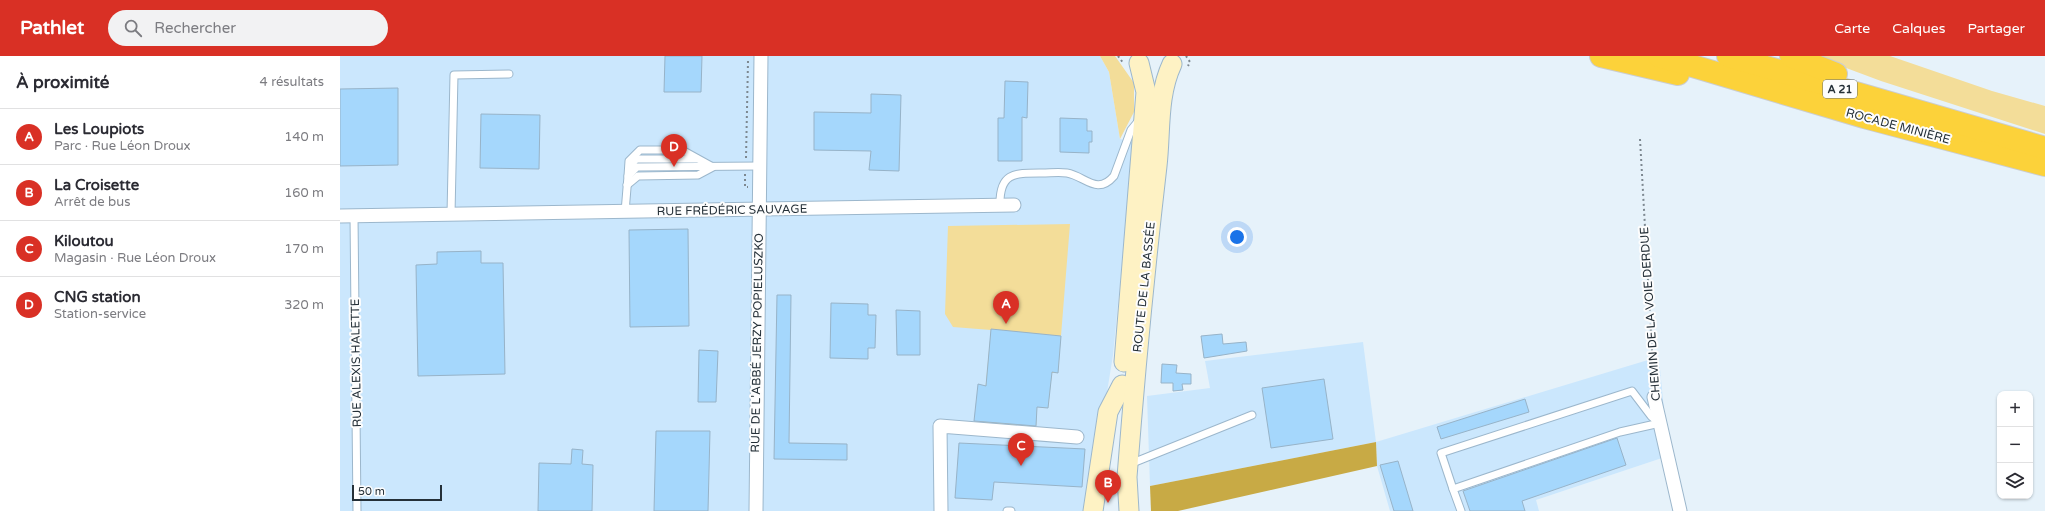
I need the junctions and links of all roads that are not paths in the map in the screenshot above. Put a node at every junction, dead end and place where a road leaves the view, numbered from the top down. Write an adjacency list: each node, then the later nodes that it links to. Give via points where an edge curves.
1 (761, 56): 14 (street, RUE DE L'ABBÉ JERZY POPIELUSZKO)
2 (1601, 56): 10 (highway)
3 (1659, 56): 10 (highway, ROCADE MINIÈRE / A 21)
4 (1728, 56): 11 (highway, ROCADE MINIÈRE / A 21)
5 (1790, 56): 11 (highway, via 1881,90)
6 (1135, 60): 7 (main road, via 1156,68); 9 (main road, ROUTE DE LA BASSÉE, via 1146,92)
7 (1178, 60): 30 (main road, ROUTE DE LA BASSÉE, via 1167,75 1162,100 1159,155)
8 (509, 74): 22 (lane, via 454,76)
9 (1144, 116): 19 (lane, via 1131,130 1110,181 1097,185 1068,173 1017,173 1003,185); 25 (main road, ROUTE DE LA BASSÉE)
10 (1864, 117): 13 (highway, ROCADE MINIÈRE / A 21)
11 (1952, 122): 12 (highway, ROCADE MINIÈRE / A 21)
12 (2045, 148)
13 (2045, 165)
14 (760, 166): 15 (lane); 20 (street, RUE DE L'ABBÉ JERZY POPIELUSZKO)
15 (713, 167): 16 (lane, via 637,167); 16 (lane, via 682,150 640,150 629,161); 17 (lane, via 698,175 638,176)
16 (628, 176): 17 (lane)
17 (627, 185): 21 (lane)
18 (1014, 205): 19 (street, RUE FRÉDÉRIC SAUVAGE)
19 (1000, 206): 20 (street, RUE FRÉDÉRIC SAUVAGE)
20 (759, 209): 21 (street, RUE FRÉDÉRIC SAUVAGE); 33 (street, RUE DE L'ABBÉ JERZY POPIELUSZKO)
21 (625, 212): 22 (street, RUE FRÉDÉRIC SAUVAGE)
22 (451, 214): 24 (street, RUE FRÉDÉRIC SAUVAGE)
23 (340, 216): 24 (street, RUE FRÉDÉRIC SAUVAGE)
24 (354, 216): 32 (lane, RUE ALEXIS HALETTE)
25 (1122, 385): 37 (main road, via 1108,412); 38 (main road, ROUTE DE LA BASSÉE, via 1115,476)
26 (1654, 397): 28 (street, CHEMIN DE LA VOIE DERDUE)
27 (1252, 415): 30 (lane)
28 (1660, 423): 31 (lane, via 1620,432); 31 (lane, via 1650,416 1632,390 1441,453); 41 (street, CHEMIN DE LA VOIE DERDUE)
29 (1077, 436): 34 (street, via 940,426)
30 (1128, 465): 39 (main road, ROUTE DE LA BASSÉE, via 1126,477)
31 (1453, 489): 40 (lane)
32 (357, 511)
33 (756, 511)
34 (941, 511)
35 (1007, 511): 36 (lane)
36 (1011, 511)
37 (1093, 511)
38 (1116, 511)
39 (1129, 511)
40 (1460, 511)
41 (1680, 511)

